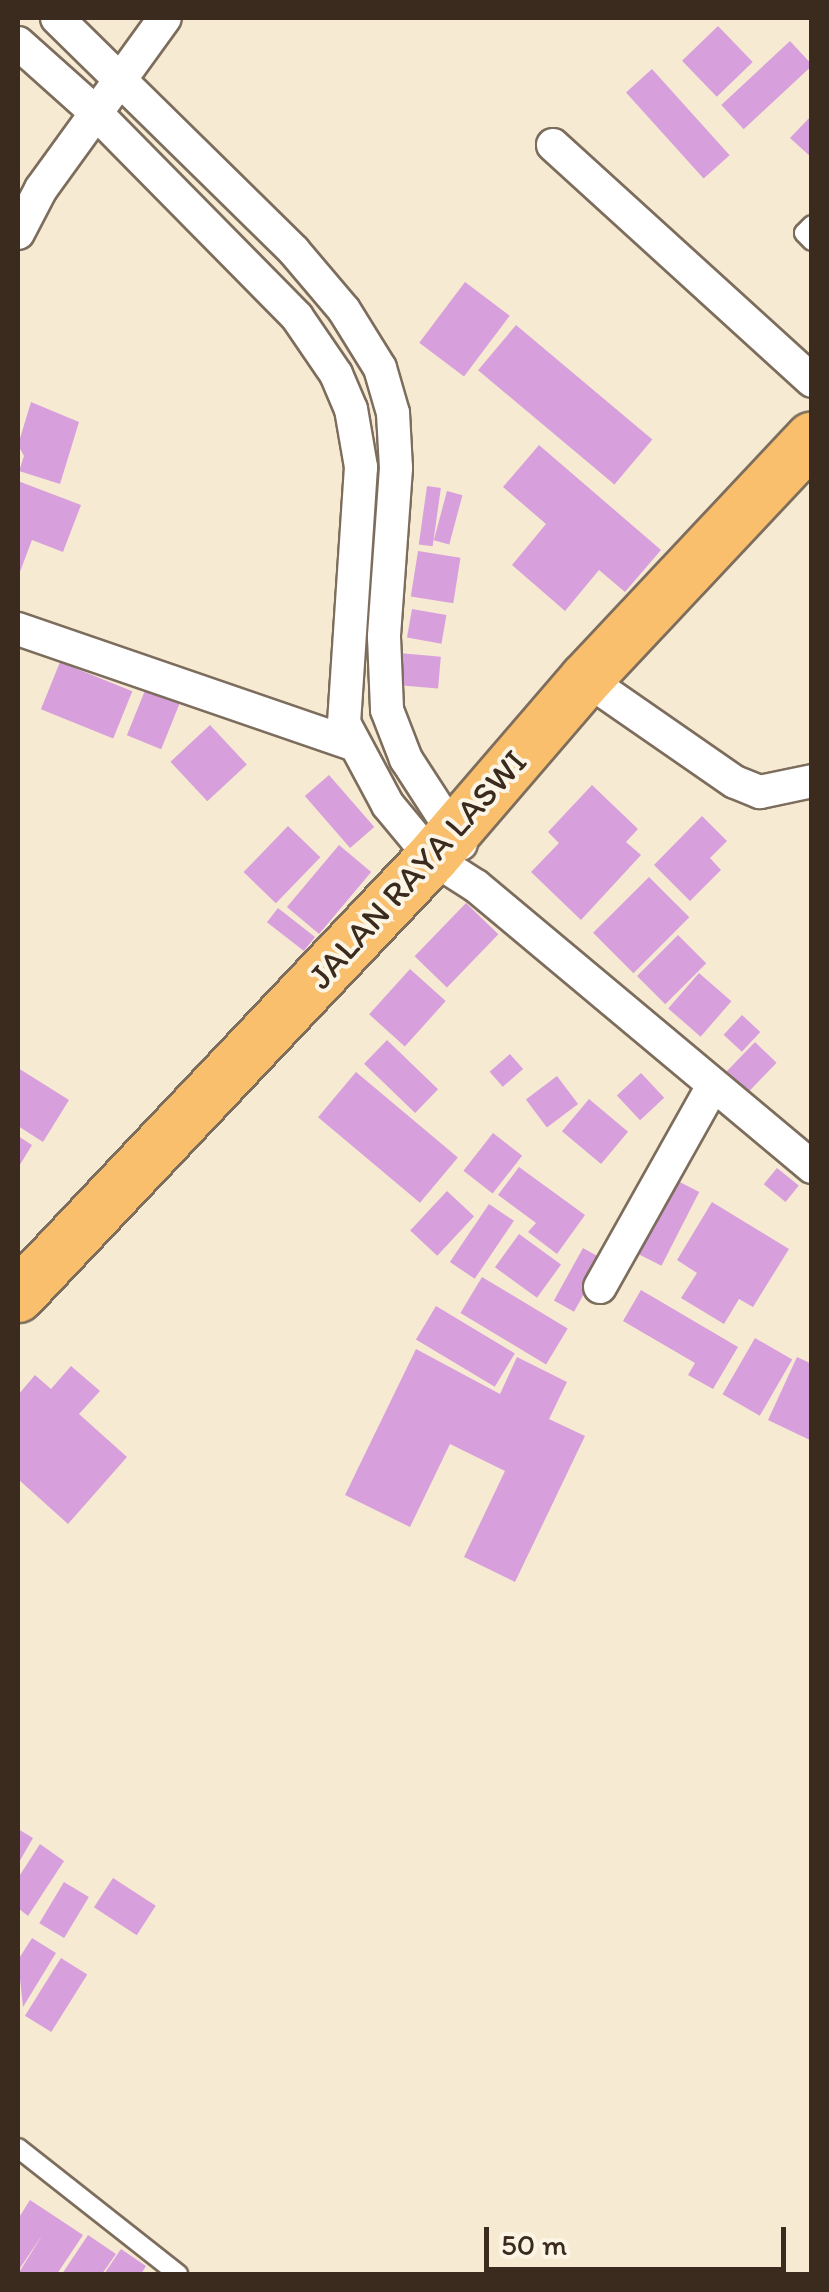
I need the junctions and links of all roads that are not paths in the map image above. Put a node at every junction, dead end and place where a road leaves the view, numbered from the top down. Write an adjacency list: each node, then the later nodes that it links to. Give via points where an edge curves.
1 (57, 18): 4 (street)
2 (164, 18): 4 (street)
3 (18, 43): 5 (street)
4 (121, 78): 5 (street); 16 (street, via 294,251 344,310 380,368 395,452 384,637 387,710)
5 (94, 111): 8 (street); 14 (street, via 297,317 351,409 361,467 342,680)
6 (553, 145): 10 (street)
7 (812, 225): 9 (lane, via 804,233)
8 (18, 233)
9 (812, 240)
10 (812, 381)
11 (812, 438): 13 (main road, JALAN RAYA LASWI)
12 (18, 629): 14 (street)
13 (586, 679): 15 (street, via 735,782 760,792); 16 (main road, JALAN RAYA LASWI)
14 (350, 743): 16 (street)
15 (812, 781)
16 (444, 844): 17 (street, via 476,886); 20 (main road, JALAN RAYA LASWI)
17 (711, 1088): 18 (street); 19 (street)
18 (812, 1167)
19 (600, 1287)
20 (18, 1296)
21 (18, 2148): 22 (lane)
22 (178, 2274)

